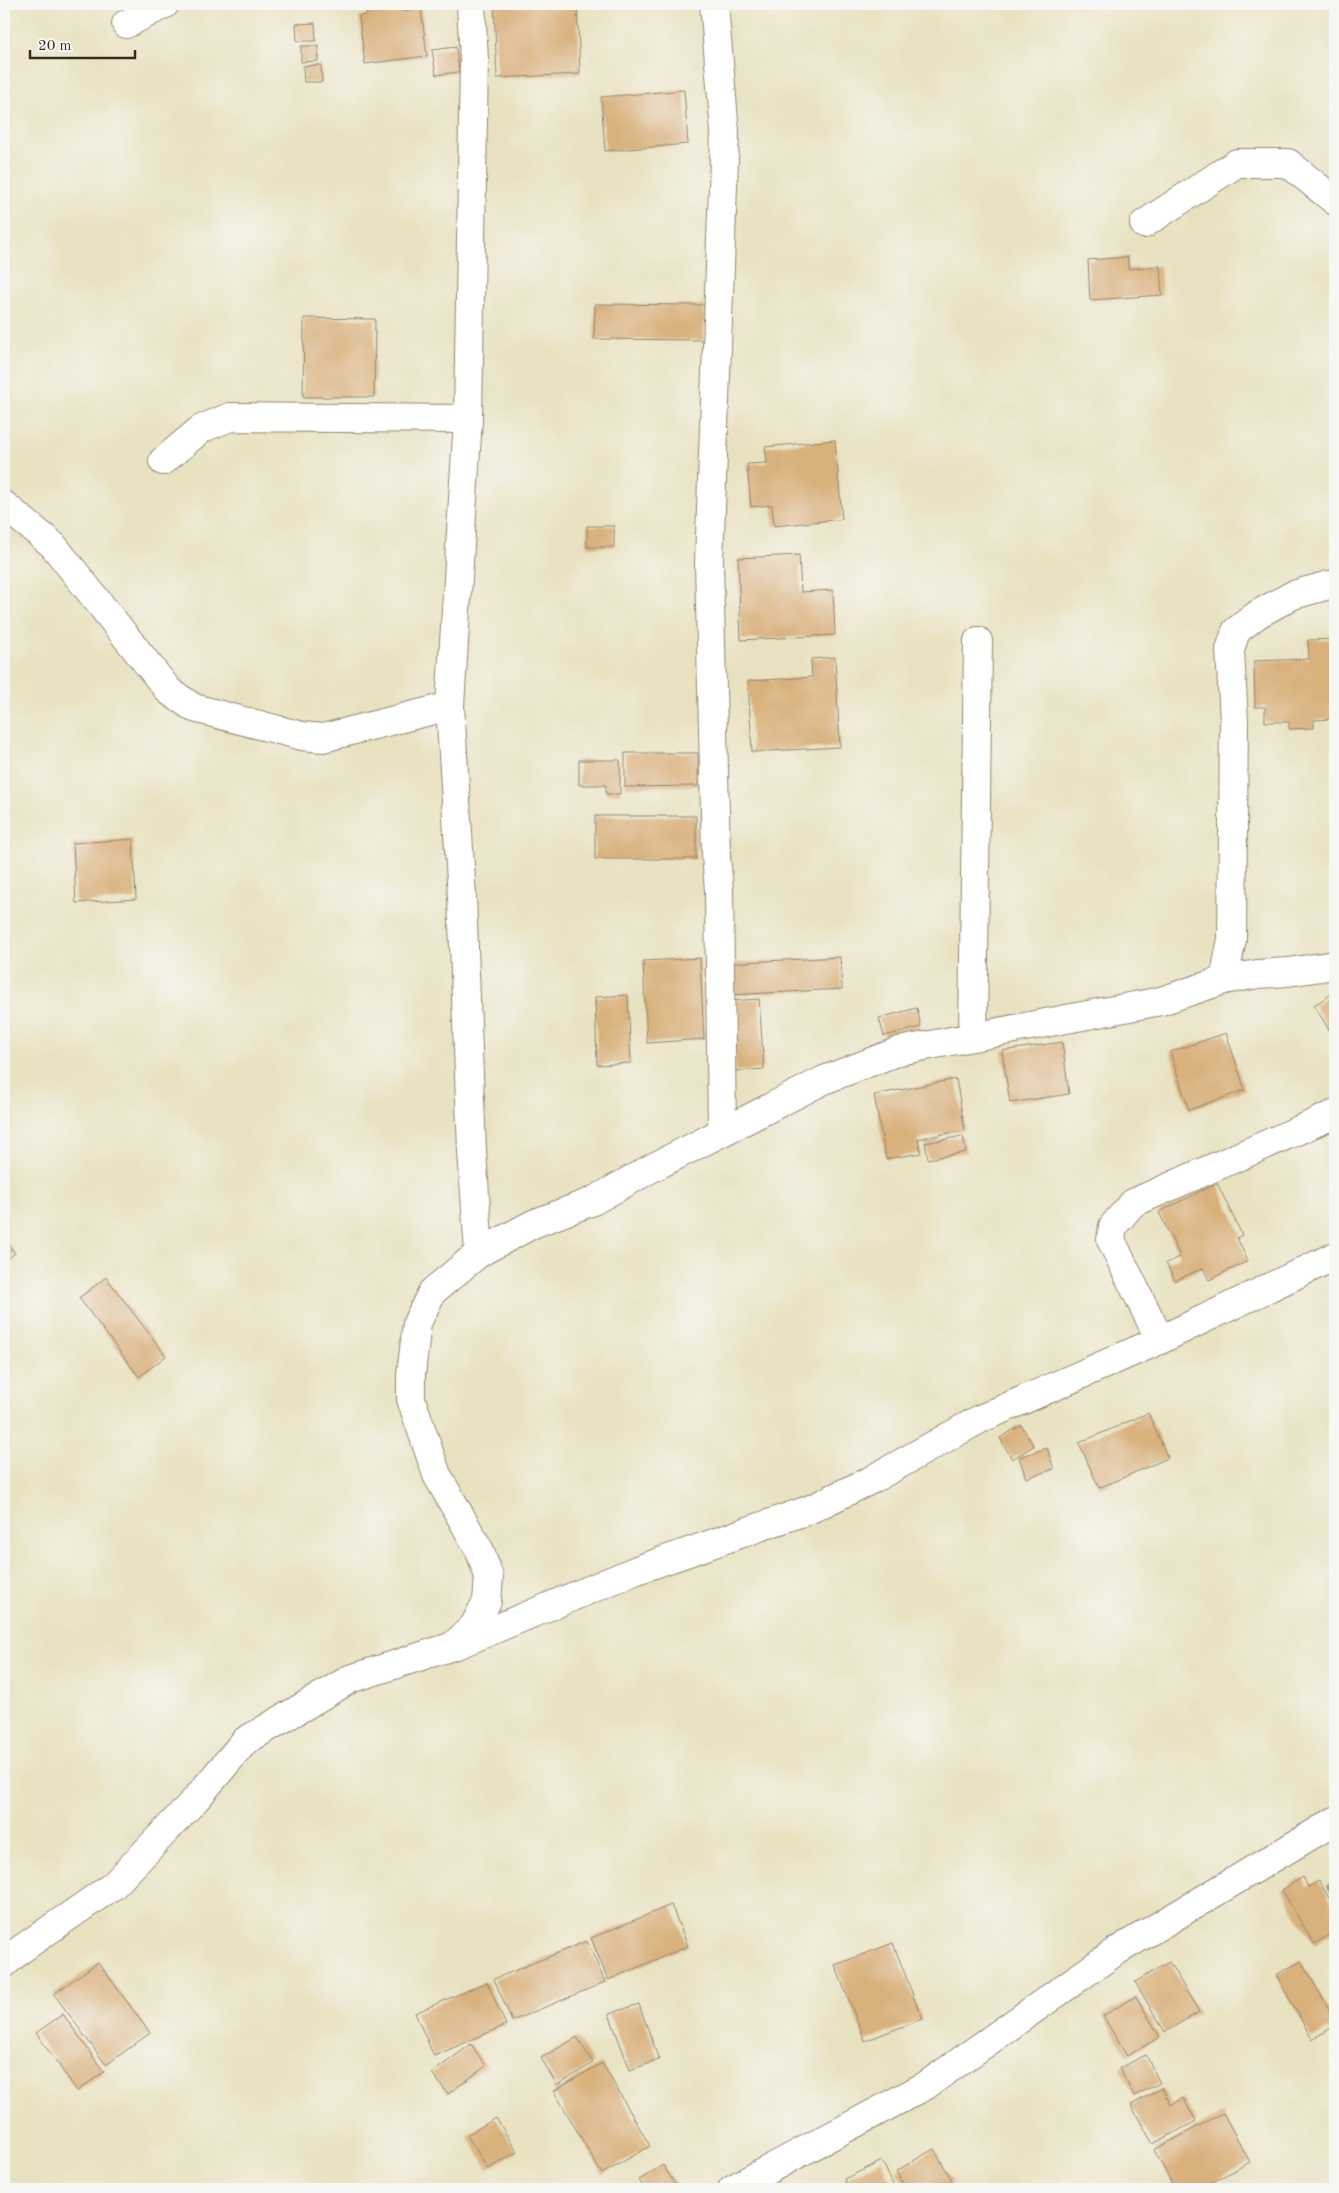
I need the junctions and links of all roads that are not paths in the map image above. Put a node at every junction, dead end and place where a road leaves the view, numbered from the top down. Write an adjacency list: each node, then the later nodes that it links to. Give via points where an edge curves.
1 (165, 4): 4 (street)
2 (471, 4): 7 (street, via 474,60)
3 (714, 4): 17 (street, via 725,132 709,562 719,890)
4 (126, 24)
5 (1335, 201): 6 (street, via 1288,163 1237,163)
6 (1144, 224)
7 (468, 419): 8 (street, via 230,417 202,429); 12 (street)
8 (163, 461)
9 (4, 505): 12 (street, via 53,545 169,691 194,708 302,736 323,738)
10 (1335, 586): 14 (street, via 1293,595 1258,614 1236,631 1230,650 1234,721 1232,939)
11 (978, 641): 15 (street)
12 (450, 706): 18 (street)
13 (1335, 965): 14 (street)
14 (1224, 980): 15 (street, via 1161,1001)
15 (973, 1037): 17 (street, via 899,1051 849,1069)
16 (1335, 1114): 20 (street, via 1133,1203 1113,1226 1111,1240)
17 (722, 1132): 18 (street, via 592,1201 533,1224)
18 (479, 1253): 21 (street, via 432,1292 417,1323 411,1375 411,1398 437,1475 480,1551 488,1577 486,1601 474,1626)
19 (1335, 1256): 20 (street)
20 (1160, 1340): 21 (street, via 980,1420 811,1508 637,1570)
21 (453, 1646): 23 (street, via 350,1679 245,1741 196,1800 114,1885)
22 (1335, 1821): 24 (street, via 1115,1952 924,2086)
23 (4, 1964)
24 (732, 2189)

